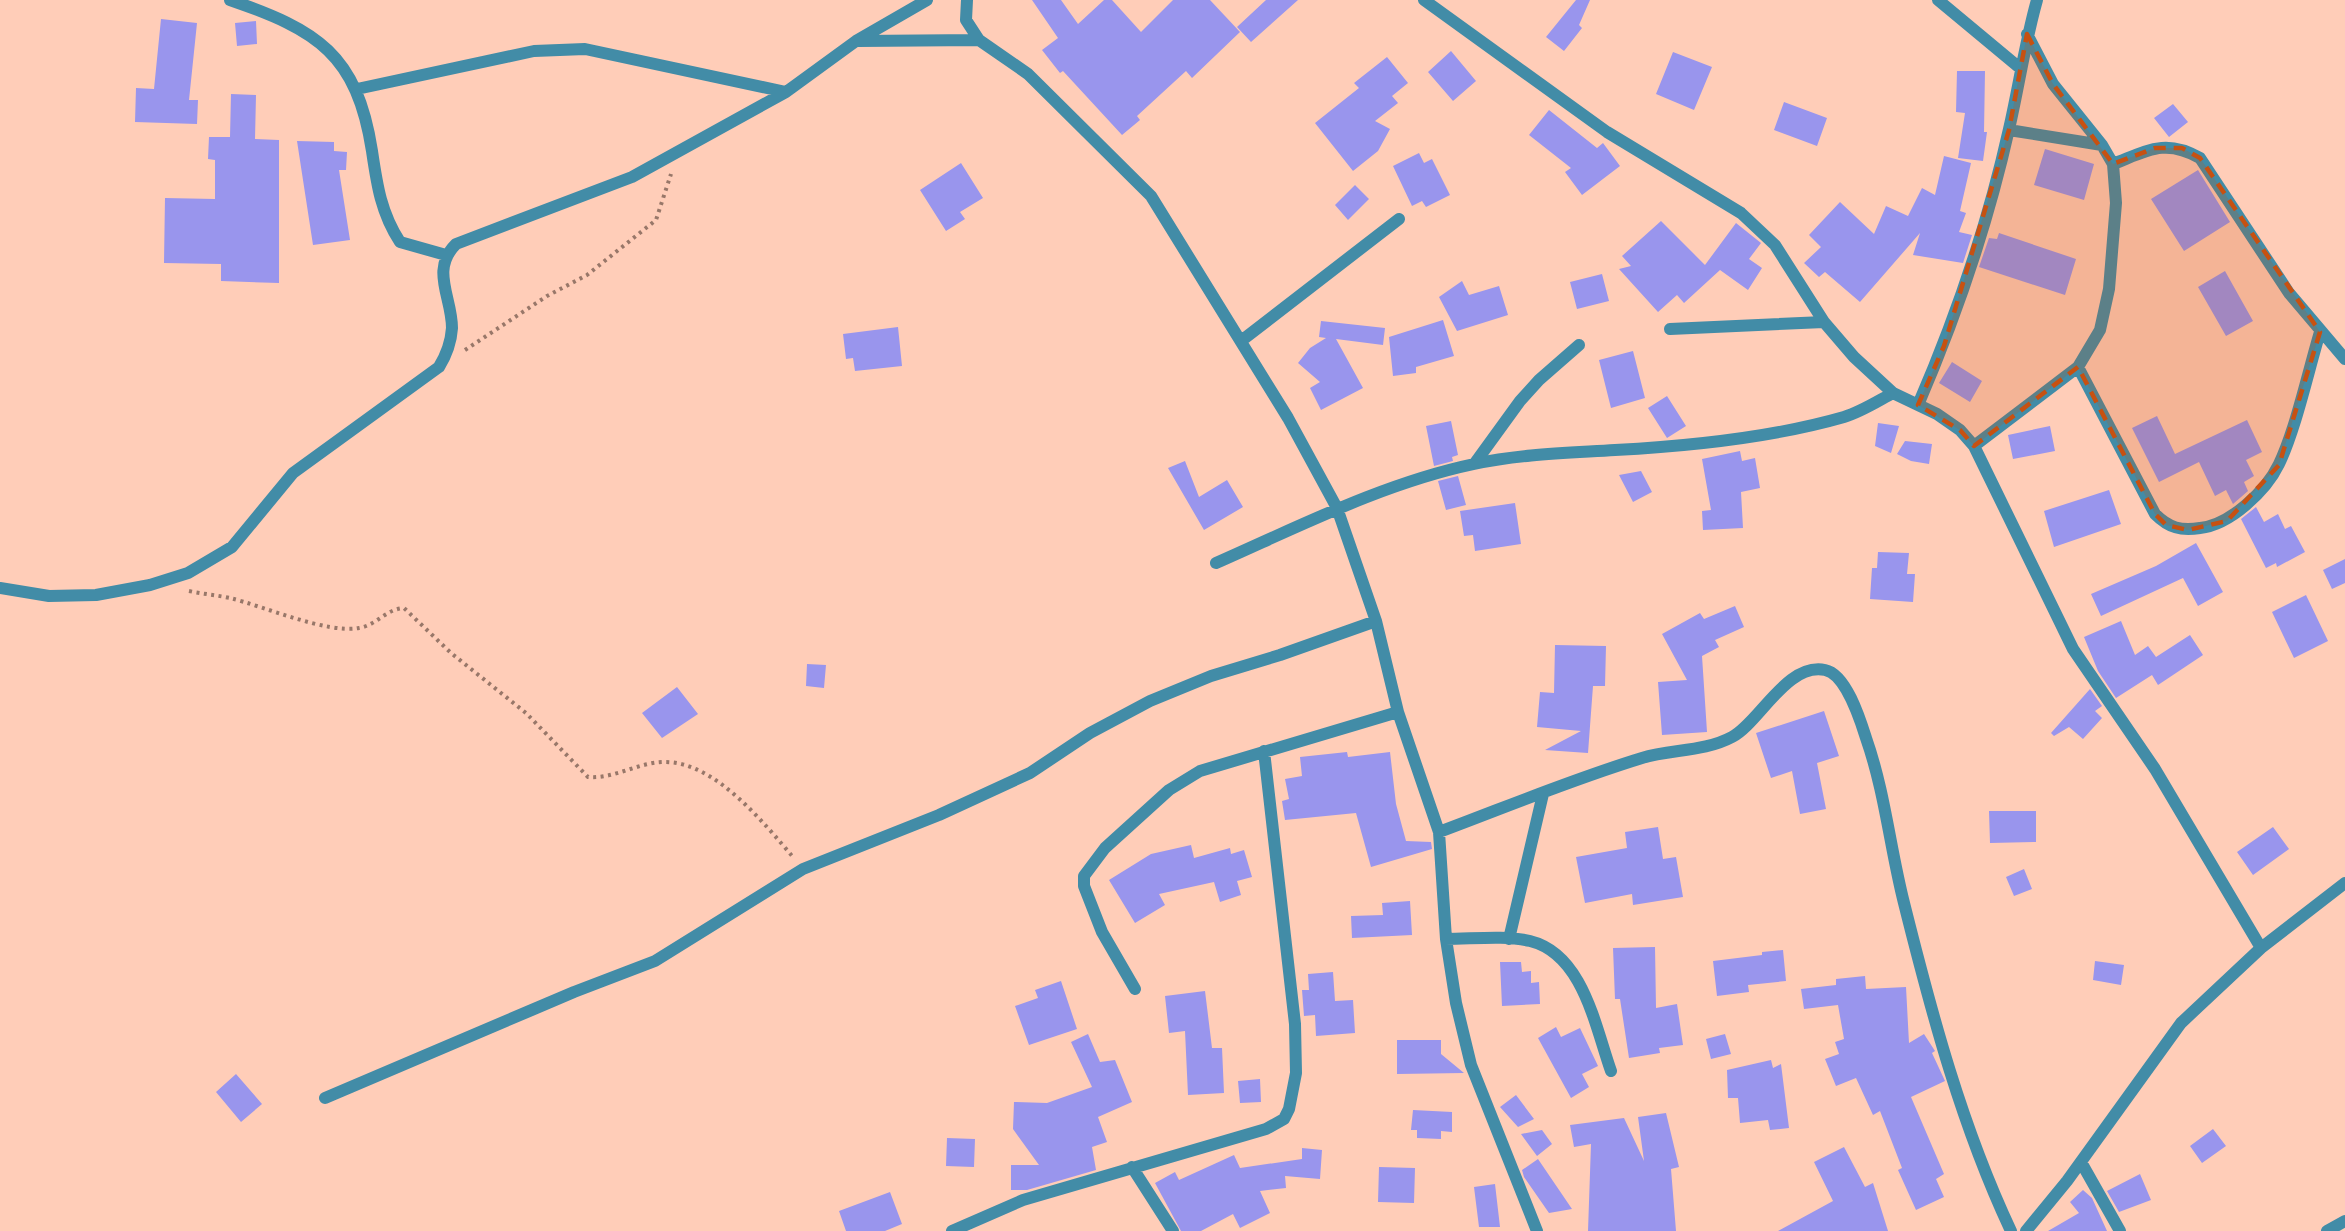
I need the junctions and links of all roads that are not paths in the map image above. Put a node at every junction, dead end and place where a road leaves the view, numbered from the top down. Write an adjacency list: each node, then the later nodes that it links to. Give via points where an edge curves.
1 (230, 0): 11 (street, via 280,18 315,38 334,54)
2 (927, 0): 9 (street)
3 (967, 0): 8 (street, via 966,20)
4 (1425, 0): 18 (street, via 1606,132 1741,213 1775,245)
5 (1938, 0): 10 (street)
6 (2037, 0): 7 (street)
7 (2027, 34): 10 (street); 14 (street, via 2053,84)
8 (980, 40): 9 (street); 21 (street, via 1028,74 1151,196)
9 (856, 41): 12 (street)
10 (2021, 69): 13 (street)
11 (357, 89): 12 (street, via 561,48 585,49); 17 (street, via 371,142 380,204 389,225 400,242)
12 (786, 92): 17 (street, via 632,177 456,244)
13 (2009, 130): 14 (street); 26 (street, via 1944,346)
14 (2102, 145): 15 (street)
15 (2113, 164): 20 (street, via 2156,148 2182,148 2200,159 2250,237); 24 (street, via 2116,202 2109,289 2100,330)
16 (1399, 219): 21 (street)
17 (446, 255): 31 (street, via 443,270 452,326 449,350 439,367 300,467 232,547 188,573 96,595 49,596)
18 (1824, 322): 19 (street); 25 (street)
19 (1671, 329)
20 (2320, 332): 23 (street); 24 (street, via 2279,465 2252,499 2227,520 2207,528 2175,528 2155,514)
21 (1241, 341): 29 (street)
22 (1579, 345): 28 (street, via 1526,394)
23 (2345, 359)
24 (2078, 367): 27 (street)
25 (1893, 393): 26 (street); 28 (street, via 1846,416 1731,439)
26 (1918, 405): 27 (street, via 1960,430)
27 (1974, 446): 40 (street, via 2073,649 2155,769)
28 (1475, 463): 29 (street)
29 (1337, 508): 30 (street); 32 (street)
30 (1216, 564)
31 (0, 588)
32 (1376, 621): 33 (street); 43 (street, via 1211,676 1150,701 1030,773 939,815 803,869 655,961)
33 (1398, 712): 34 (street); 36 (street)
34 (1264, 751): 41 (street, via 1200,771 1169,790 1105,848 1084,876 1088,902); 45 (street, via 1295,1023 1296,1074 1289,1109 1276,1125 1266,1129)
35 (1543, 794): 36 (street); 39 (street); 50 (street, via 1646,757 1716,745 1735,736 1774,694 1798,677 1809,671 1825,670 1837,676 1866,738 1881,787 1904,902 1956,1092 1985,1177)
36 (1439, 832): 38 (street)
37 (2345, 883): 40 (street)
38 (1446, 939): 39 (street); 49 (street, via 1471,1065)
39 (1509, 939): 42 (street, via 1548,947 1573,970)
40 (2261, 948): 44 (street, via 2181,1023)
41 (1135, 989)
42 (1611, 1071)
43 (325, 1098)
44 (2080, 1162): 51 (street); 52 (street)
45 (1132, 1167): 47 (street, via 1023,1200); 48 (street)
46 (2345, 1221): 53 (street)
47 (952, 1231)
48 (1173, 1231)
49 (1537, 1231)
50 (2011, 1231)
51 (2026, 1231)
52 (2120, 1231)
53 (2327, 1231)

